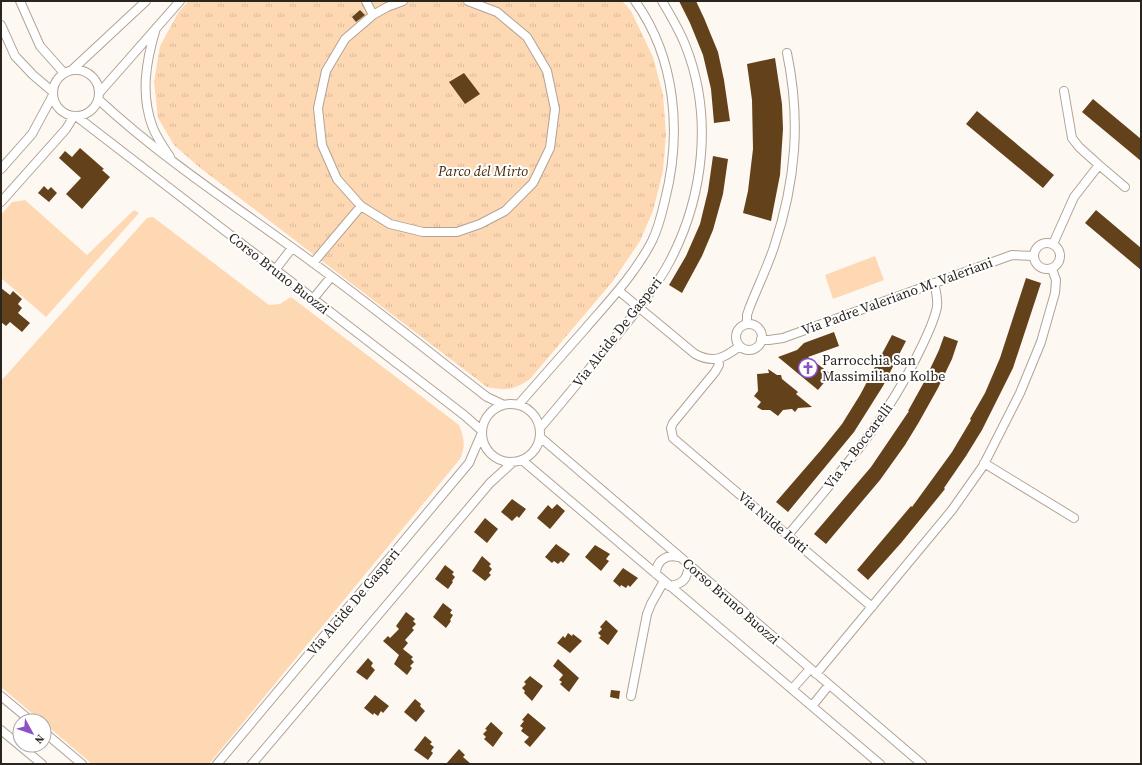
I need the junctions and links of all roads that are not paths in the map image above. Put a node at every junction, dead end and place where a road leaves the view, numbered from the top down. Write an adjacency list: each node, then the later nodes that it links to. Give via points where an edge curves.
1 (20, 1): 13 (street, via 40,46)
2 (146, 1): 13 (street)
3 (180, 1): 11 (street)
4 (366, 1): 9 (street)
5 (403, 1): 9 (street)
6 (468, 1): 23 (street, via 497,12 527,37 547,71 555,109 550,148 533,183 505,211 457,232 423,232 390,224)
7 (635, 1): 32 (street, Via Alcide De Gasperi, via 650,27 670,79 675,128 669,185 653,240)
8 (662, 1): 34 (street, Via Alcide De Gasperi, via 686,47 694,72 700,99 701,156 692,209 680,239 670,261)
9 (373, 14): 23 (street, via 345,39 326,71 318,108 322,145 337,179)
10 (1, 24): 15 (street, via 15,56)
11 (156, 28): 16 (street); 18 (street, via 144,83 153,128)
12 (787, 52): 35 (street, via 792,80 794,169 774,248 749,309)
13 (68, 71): 15 (street, via 58,78); 16 (street, via 80,70 94,77 98,84)
14 (1064, 91): 19 (street, via 1072,138 1079,148)
15 (53, 94): 17 (street, via 59,110); 20 (street, via 32,134)
16 (99, 96): 17 (street, via 90,112); 18 (street, Corso Bruno Buozzi, via 126,125)
17 (75, 116): 22 (street); 29 (street, Corso Bruno Buozzi)
18 (173, 163): 25 (street, Corso Bruno Buozzi)
19 (1099, 165): 21 (street); 24 (street, via 1072,201)
20 (1, 170)
21 (1125, 187)
22 (1, 202)
23 (361, 206): 27 (street)
24 (1053, 244): 26 (street, via 1045,243 1038,246); 28 (street, via 1058,249 1060,257 1058,264)
25 (292, 248): 27 (street, Corso Bruno Buozzi); 29 (street)
26 (1034, 256): 28 (street, via 1038,266 1045,270); 31 (street, Via Padre Valeriano M. Valeriani, via 1012,255)
27 (313, 263): 30 (street, Corso Bruno Buozzi)
28 (1052, 269): 45 (street, via 1056,280 1055,293 1041,342 1020,393)
29 (275, 270): 33 (street, Corso Bruno Buozzi)
30 (331, 277): 33 (street); 39 (street, Corso Bruno Buozzi, via 487,397)
31 (934, 283): 36 (street, Via Padre Valeriano M. Valeriani, via 783,338); 47 (street, Via A. Boccarelli, via 937,302 934,318 903,384 881,420 852,459)
32 (619, 290): 34 (street); 40 (street, Via Alcide De Gasperi)
33 (313, 299): 42 (street, Corso Bruno Buozzi, via 464,415)
34 (640, 307): 38 (street, via 695,354 702,358); 41 (street, Via Alcide De Gasperi)
35 (747, 324): 36 (street, via 759,329); 37 (street, via 740,327 736,335)
36 (761, 339): 37 (street, via 759,345 752,350)
37 (740, 346): 38 (street)
38 (718, 359): 47 (street, Via Nilde Iotti, via 719,365 715,372 673,423 673,438)
39 (502, 404): 40 (street); 42 (street, via 488,414)
40 (519, 404): 41 (street, via 533,413)
41 (540, 428): 43 (street)
42 (481, 433): 44 (street, via 484,444 492,455 504,462); 65 (street, Via Alcide De Gasperi, via 469,463)
43 (540, 437): 44 (street, via 537,447 530,455); 48 (street, Corso Bruno Buozzi)
44 (518, 461): 50 (street, Corso Bruno Buozzi); 66 (street, Via Alcide De Gasperi, via 490,482)
45 (984, 463): 46 (street); 52 (street, via 952,510)
46 (1074, 518)
47 (788, 535): 52 (street, Via Nilde Iotti)
48 (679, 557): 49 (street, Corso Bruno Buozzi); 50 (street, via 665,557 656,569)
49 (689, 565): 51 (street, via 682,582); 53 (street, Corso Bruno Buozzi)
50 (656, 574): 51 (street, Corso Bruno Buozzi)
51 (667, 584): 56 (street, Corso Bruno Buozzi); 58 (street, via 651,604 647,614)
52 (872, 607): 54 (street)
53 (810, 669): 54 (street, Corso Bruno Buozzi); 56 (street)
54 (816, 674): 55 (street, Corso Bruno Buozzi)
55 (829, 685): 59 (street); 68 (street, Corso Bruno Buozzi)
56 (792, 690): 59 (street, Corso Bruno Buozzi)
57 (1, 696): 60 (street)
58 (631, 696)
59 (812, 706): 67 (street, Corso Bruno Buozzi)
60 (21, 713)
61 (1, 730): 63 (street)
62 (52, 739): 64 (street)
63 (42, 764)
64 (82, 764)
65 (217, 764)
66 (252, 764)
67 (880, 764)
68 (922, 764)

